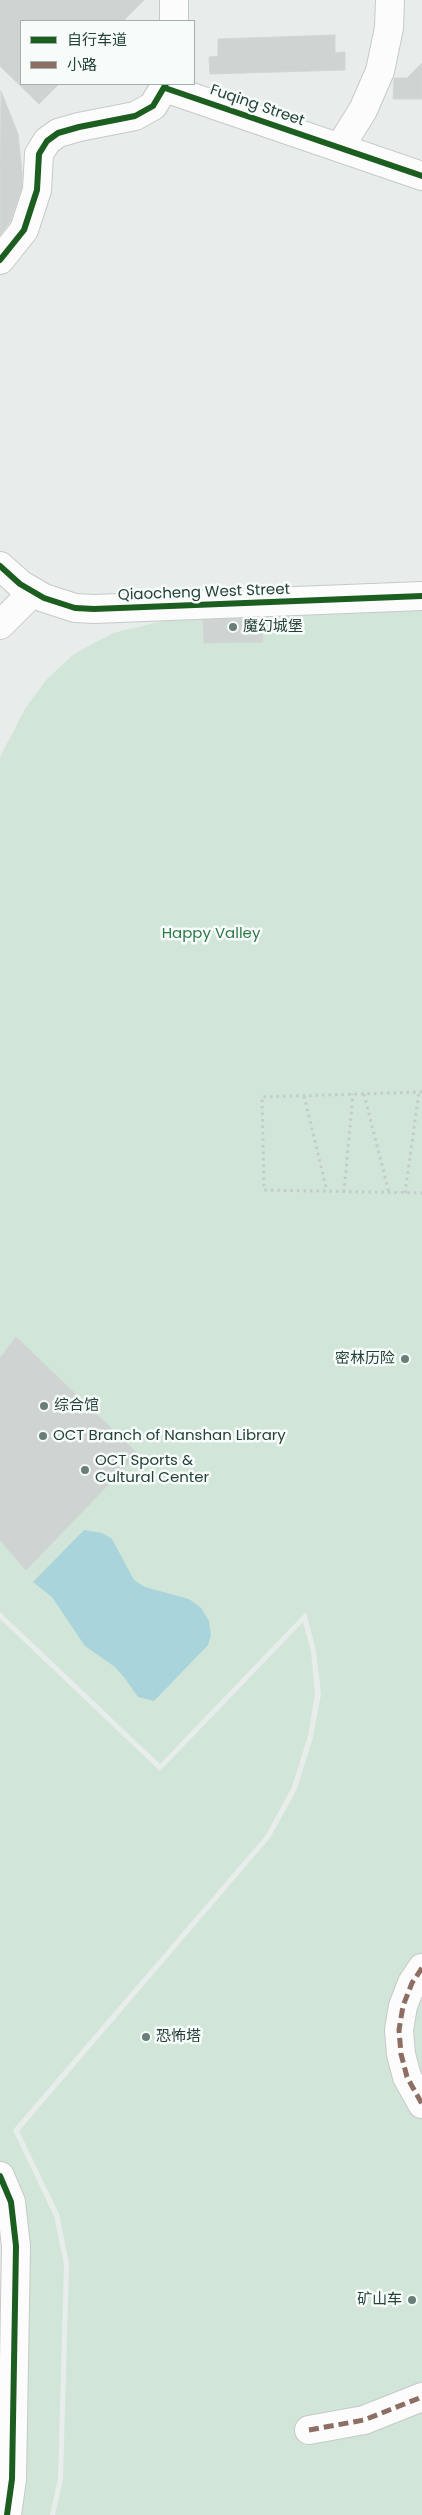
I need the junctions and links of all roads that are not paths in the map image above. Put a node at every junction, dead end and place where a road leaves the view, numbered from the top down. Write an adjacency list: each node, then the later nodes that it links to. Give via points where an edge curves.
1 (174, 0): 3 (street)
2 (390, 0): 5 (street, via 389,28 380,71 363,110)
3 (174, 20)
4 (166, 86): 5 (street, Fuqing Street); 7 (street, Fuqing Street, via 153,106 136,116 79,127 47,140 39,154 37,190 24,230)
5 (340, 147): 6 (street, Fuqing Street)
6 (422, 176)
7 (0, 260)
8 (0, 566): 9 (street, Qiaocheng West Street)
9 (33, 592): 10 (street, Qiaocheng West Street, via 58,604 94,610); 11 (street)
10 (422, 596)
11 (0, 625)
12 (422, 1968): 13 (street, via 403,2006 399,2030 400,2054 407,2077)
13 (422, 2104)
14 (0, 2176): 17 (street, via 11,2202 16,2246 12,2479)
15 (422, 2397): 16 (street, via 364,2420)
16 (309, 2430)
17 (6, 2515)

